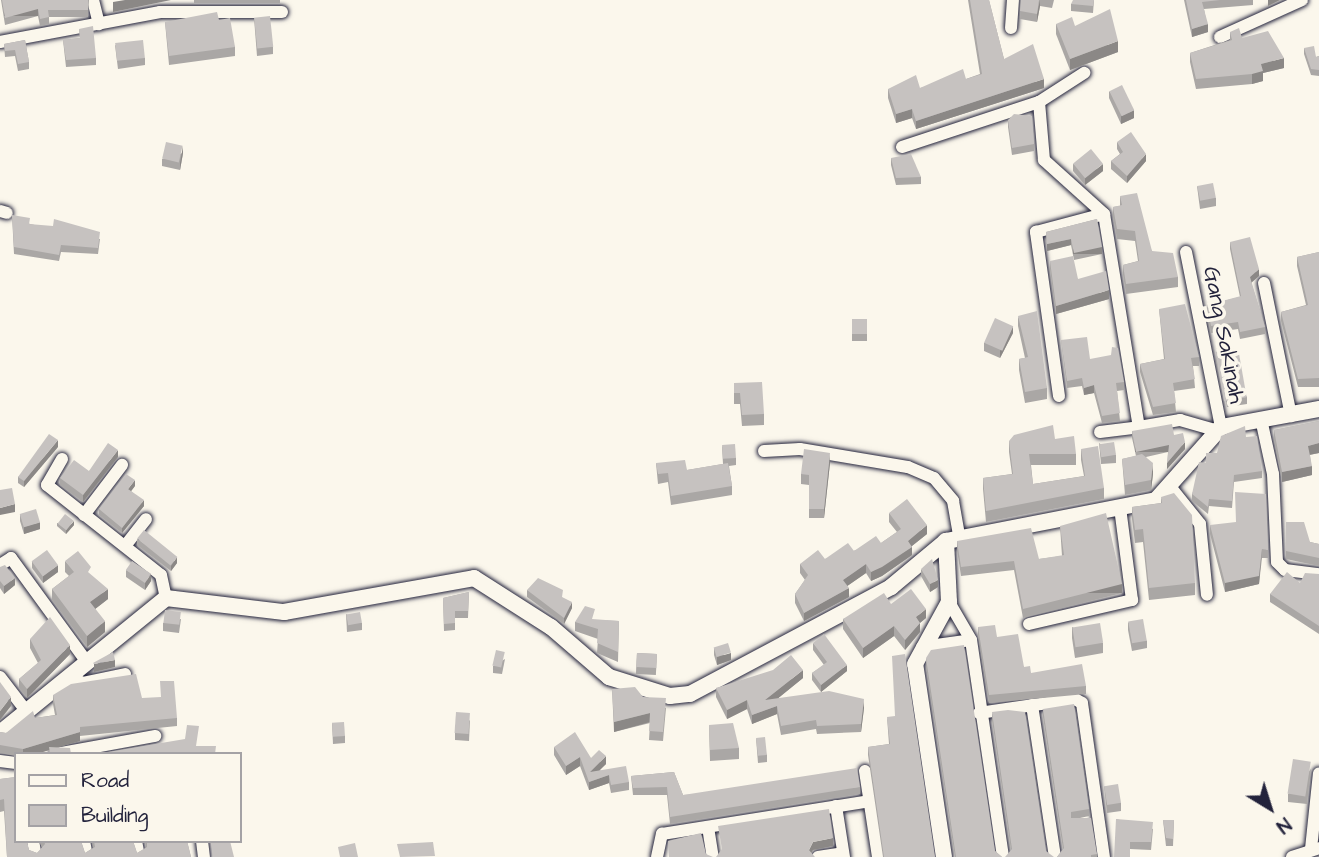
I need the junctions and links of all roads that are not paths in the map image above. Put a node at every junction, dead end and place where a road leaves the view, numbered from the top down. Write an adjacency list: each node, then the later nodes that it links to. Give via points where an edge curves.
1 (93, 0): 5 (street)
2 (1013, 0): 6 (street)
3 (1302, 0): 7 (street)
4 (282, 12): 5 (street, via 179,10)
5 (99, 24): 8 (street)
6 (1012, 28)
7 (1220, 37)
8 (0, 43)
9 (1084, 73): 10 (street)
10 (1039, 103): 11 (street); 12 (street, via 1044,160)
11 (901, 147)
12 (1104, 214): 15 (street, via 1035,232); 19 (street)
13 (1186, 252): 20 (street, Gang Sakinah)
14 (1264, 283): 17 (street)
15 (1059, 396)
16 (1319, 409): 17 (street)
17 (1291, 416): 18 (street)
18 (1261, 419): 20 (street); 32 (street, via 1273,474 1278,562 1285,570)
19 (1139, 427): 20 (street, via 1180,421); 21 (street)
20 (1219, 429): 25 (street)
21 (1100, 432)
22 (764, 451): 29 (street, via 823,453 908,467 934,478 953,501)
23 (62, 458): 27 (street, via 47,485)
24 (122, 465): 27 (street)
25 (1172, 489): 26 (street); 33 (street, via 1200,524)
26 (1120, 507): 29 (street); 36 (street, via 1132,600)
27 (84, 515): 30 (street)
28 (146, 519): 30 (street)
29 (953, 538): 34 (street, via 848,612 707,688 670,696 589,666 551,627 474,578 284,612); 35 (street)
30 (125, 546): 34 (street, via 164,578)
31 (0, 565): 39 (street, via 12,558)
32 (1319, 574)
33 (1207, 595)
34 (166, 598): 39 (street)
35 (949, 602): 37 (street); 38 (street)
36 (1029, 624)
37 (971, 640): 38 (street); 45 (street)
38 (922, 646): 60 (street, via 915,674)
39 (86, 661): 41 (street)
40 (125, 674): 41 (street, via 82,683)
41 (70, 675): 44 (street)
42 (0, 677): 44 (street)
43 (1032, 705): 45 (street); 62 (street); 63 (street, via 1075,699 1084,706)
44 (27, 712): 46 (street)
45 (979, 713): 61 (street)
46 (0, 733)
47 (155, 736): 48 (street)
48 (67, 752)
49 (865, 771): 51 (street)
50 (1319, 773): 54 (street)
51 (870, 801): 52 (street); 59 (street)
52 (836, 806): 53 (street); 55 (street)
53 (708, 827): 56 (street, via 662,834 656,842); 57 (street)
54 (1315, 848): 64 (street)
55 (844, 855): 58 (street)
56 (657, 857)
57 (713, 857)
58 (818, 857)
59 (878, 857)
60 (944, 857)
61 (1003, 857)
62 (1055, 857)
63 (1104, 857)
64 (1293, 857)

